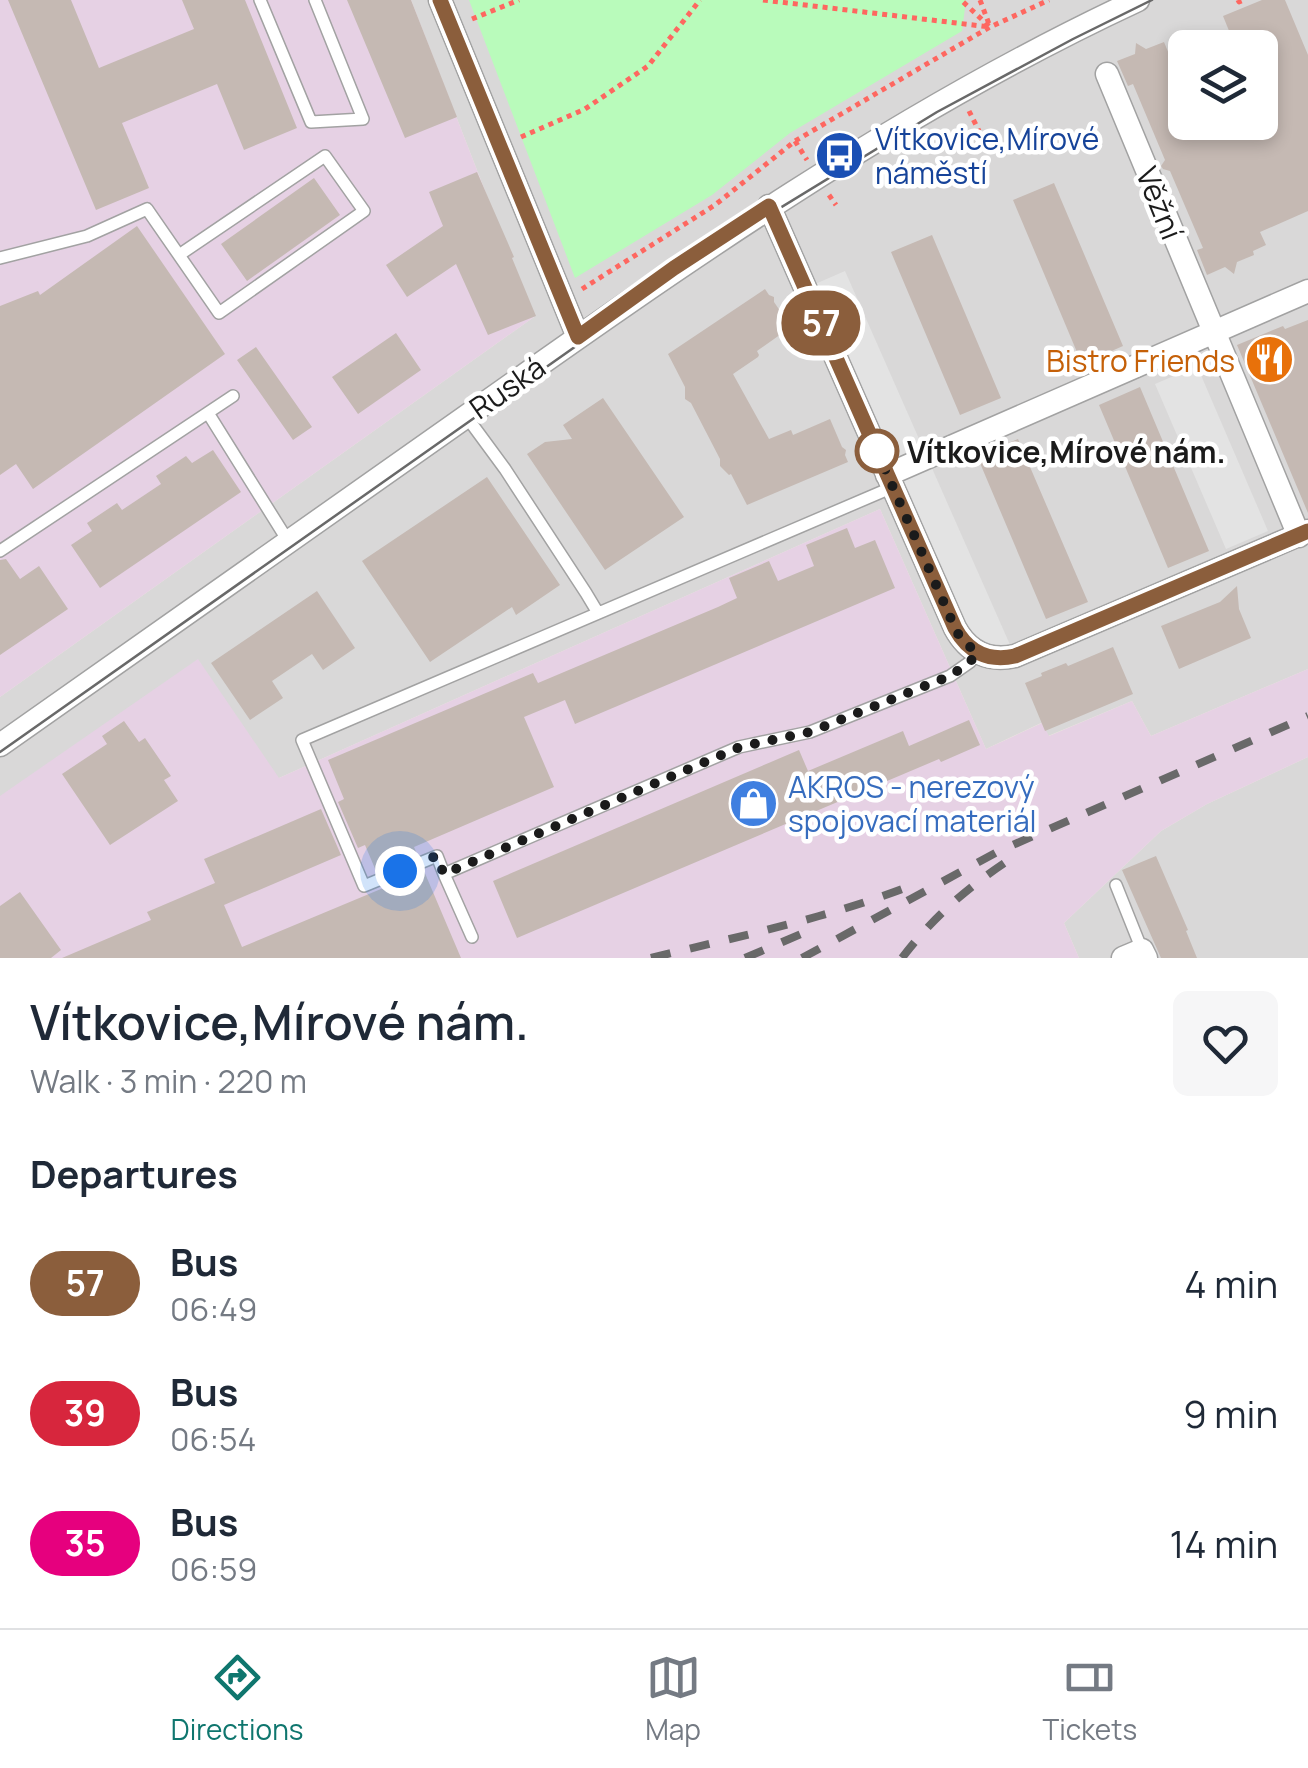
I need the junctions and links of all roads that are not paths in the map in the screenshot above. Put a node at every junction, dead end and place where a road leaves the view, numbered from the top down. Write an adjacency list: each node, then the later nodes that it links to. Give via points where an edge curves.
1 (260, 0): 2 (lane, via 311,122 363,119)
2 (315, 0)
3 (440, 0): 11 (street)
4 (1138, 0): 6 (street, Ruská, via 988,76)
5 (1107, 74): 10 (street, Věžní)
6 (769, 206): 11 (street, Ruská); 15 (street)
7 (179, 256): 7 (lane, via 219,313 364,211 325,156); 8 (lane, via 147,209 87,236)
8 (0, 258)
9 (1308, 291): 10 (street)
10 (1213, 332): 15 (street); 16 (street, Věžní)
11 (578, 337): 14 (street, Ruská)
12 (233, 396): 13 (lane)
13 (208, 413): 17 (lane); 18 (lane)
14 (466, 416): 17 (street, Ruská); 19 (lane)
15 (890, 481): 19 (lane); 20 (street, via 955,628)
16 (1303, 534): 20 (street, via 1015,656)
17 (288, 541): 21 (street, Ruská)
18 (0, 551)
19 (598, 613): 22 (lane, via 302,740 364,886 436,856)
20 (977, 653): 22 (lane, via 950,676 810,732 740,747)
21 (0, 745)
22 (444, 874): 24 (lane)
23 (1116, 885): 25 (lane)
24 (472, 938)
25 (1137, 955)

